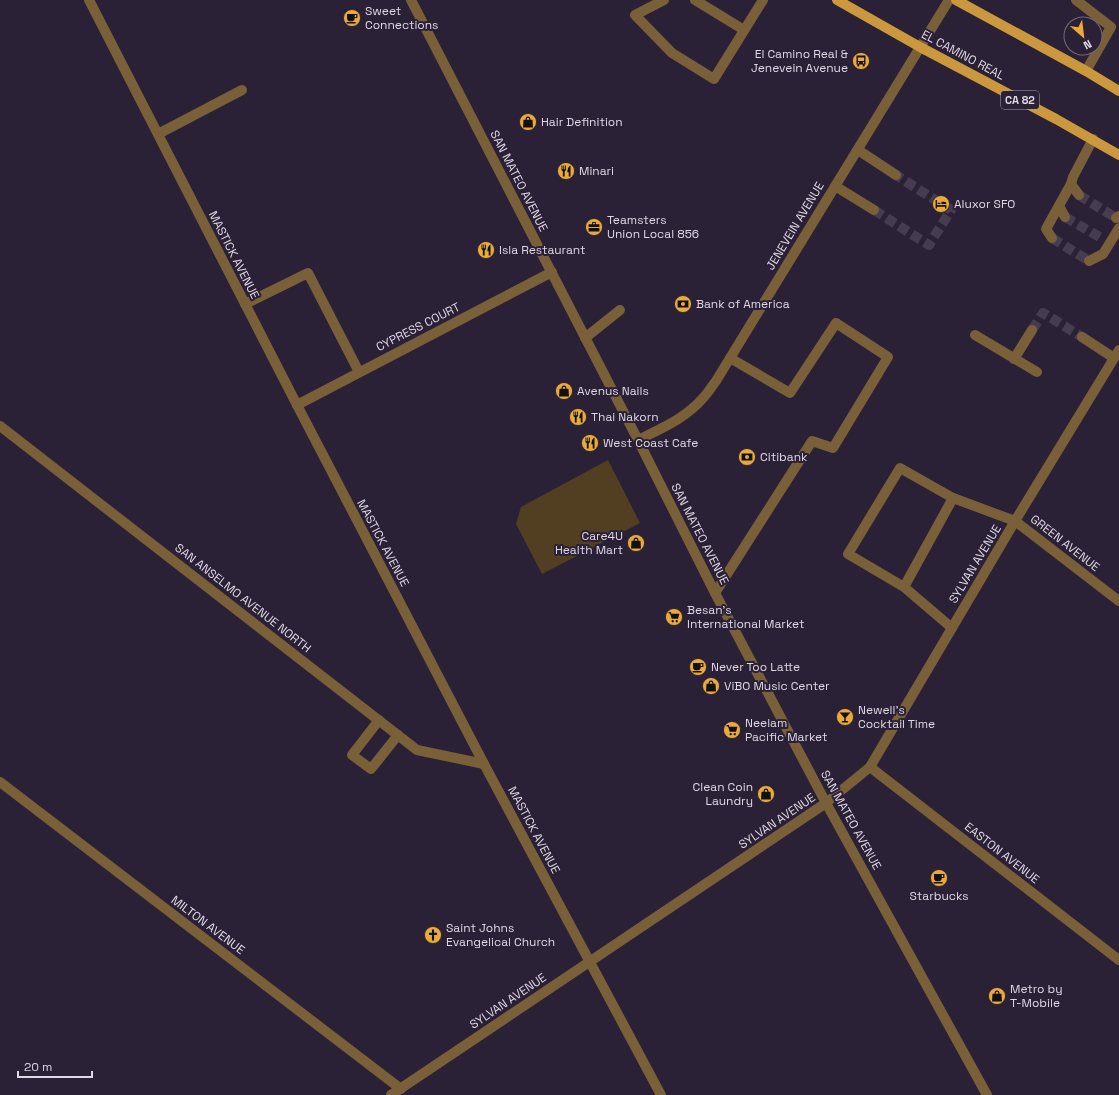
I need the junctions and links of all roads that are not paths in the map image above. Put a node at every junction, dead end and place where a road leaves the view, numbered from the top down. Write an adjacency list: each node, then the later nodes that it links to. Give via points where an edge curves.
1 (89, 0): 15 (street, MASTICK AVENUE)
2 (411, 0): 30 (street, SAN MATEO AVENUE)
3 (664, 0): 10 (street, via 635,15 672,53 714,79)
4 (695, 0): 10 (street)
5 (763, 0): 10 (street)
6 (838, 0): 11 (main road, EL CAMINO REAL / CA 82)
7 (949, 0): 11 (street, JENEVEIN AVENUE)
8 (956, 0): 12 (main road)
9 (1076, 0): 12 (street, via 1111,27)
10 (744, 30)
11 (920, 47): 16 (main road, EL CAMINO REAL / CA 82); 17 (street, JENEVEIN AVENUE)
12 (1086, 71): 14 (main road)
13 (242, 90): 15 (street)
14 (1119, 91)
15 (158, 134): 31 (street, MASTICK AVENUE)
16 (1093, 139): 18 (main road, EL CAMINO REAL / CA 82); 20 (street)
17 (858, 150): 19 (street); 21 (street, JENEVEIN AVENUE)
18 (1119, 154)
19 (896, 175)
20 (1071, 184): 22 (street); 23 (street)
21 (835, 186): 24 (street); 38 (street, JENEVEIN AVENUE)
22 (1079, 195)
23 (1060, 206): 25 (street); 27 (street, via 1046,229)
24 (874, 210)
25 (1065, 217)
26 (1117, 224): 28 (street); 29 (street, via 1103,254)
27 (1052, 238)
28 (1103, 239)
29 (1089, 261)
30 (552, 272): 36 (street, SAN MATEO AVENUE); 40 (street, CYPRESS COURT)
31 (245, 304): 40 (street, via 308,273); 42 (street, MASTICK AVENUE)
32 (620, 310): 36 (street)
33 (1032, 330): 39 (street)
34 (975, 336): 39 (street)
35 (1082, 337): 37 (street)
36 (585, 338): 44 (street, SAN MATEO AVENUE)
37 (1116, 354): 46 (street, SYLVAN AVENUE)
38 (730, 358): 44 (street, JENEVEIN AVENUE, via 704,398 687,414); 48 (street, via 790,393 836,323 888,356 833,448 812,441)
39 (1014, 359): 41 (street)
40 (359, 372): 42 (street, CYPRESS COURT)
41 (1037, 372)
42 (297, 405): 53 (street, MASTICK AVENUE)
43 (0, 426): 51 (street, SAN ANSELMO AVENUE NORTH)
44 (638, 440): 48 (street, SAN MATEO AVENUE)
45 (953, 498): 46 (street, GREEN AVENUE); 47 (street); 47 (street, GREEN AVENUE, via 900,468 848,554)
46 (1015, 521): 49 (street, GREEN AVENUE); 50 (street, SYLVAN AVENUE)
47 (904, 587): 50 (street)
48 (715, 592): 56 (street, SAN MATEO AVENUE)
49 (1119, 601)
50 (952, 628): 54 (street, SYLVAN AVENUE)
51 (379, 720): 52 (street, SAN ANSELMO AVENUE NORTH); 52 (street, via 352,755 371,769)
52 (398, 735): 53 (street, SAN ANSELMO AVENUE NORTH, via 417,750)
53 (484, 764): 58 (street, MASTICK AVENUE)
54 (870, 768): 56 (street, SYLVAN AVENUE); 57 (street, EASTON AVENUE)
55 (0, 782): 59 (street, MILTON AVENUE)
56 (826, 803): 58 (street, SYLVAN AVENUE); 62 (street, SAN MATEO AVENUE)
57 (1119, 960)
58 (590, 963): 59 (street, SYLVAN AVENUE); 61 (street, MASTICK AVENUE)
59 (401, 1089): 60 (street, SYLVAN AVENUE)
60 (391, 1095)
61 (661, 1095)
62 (987, 1095)

